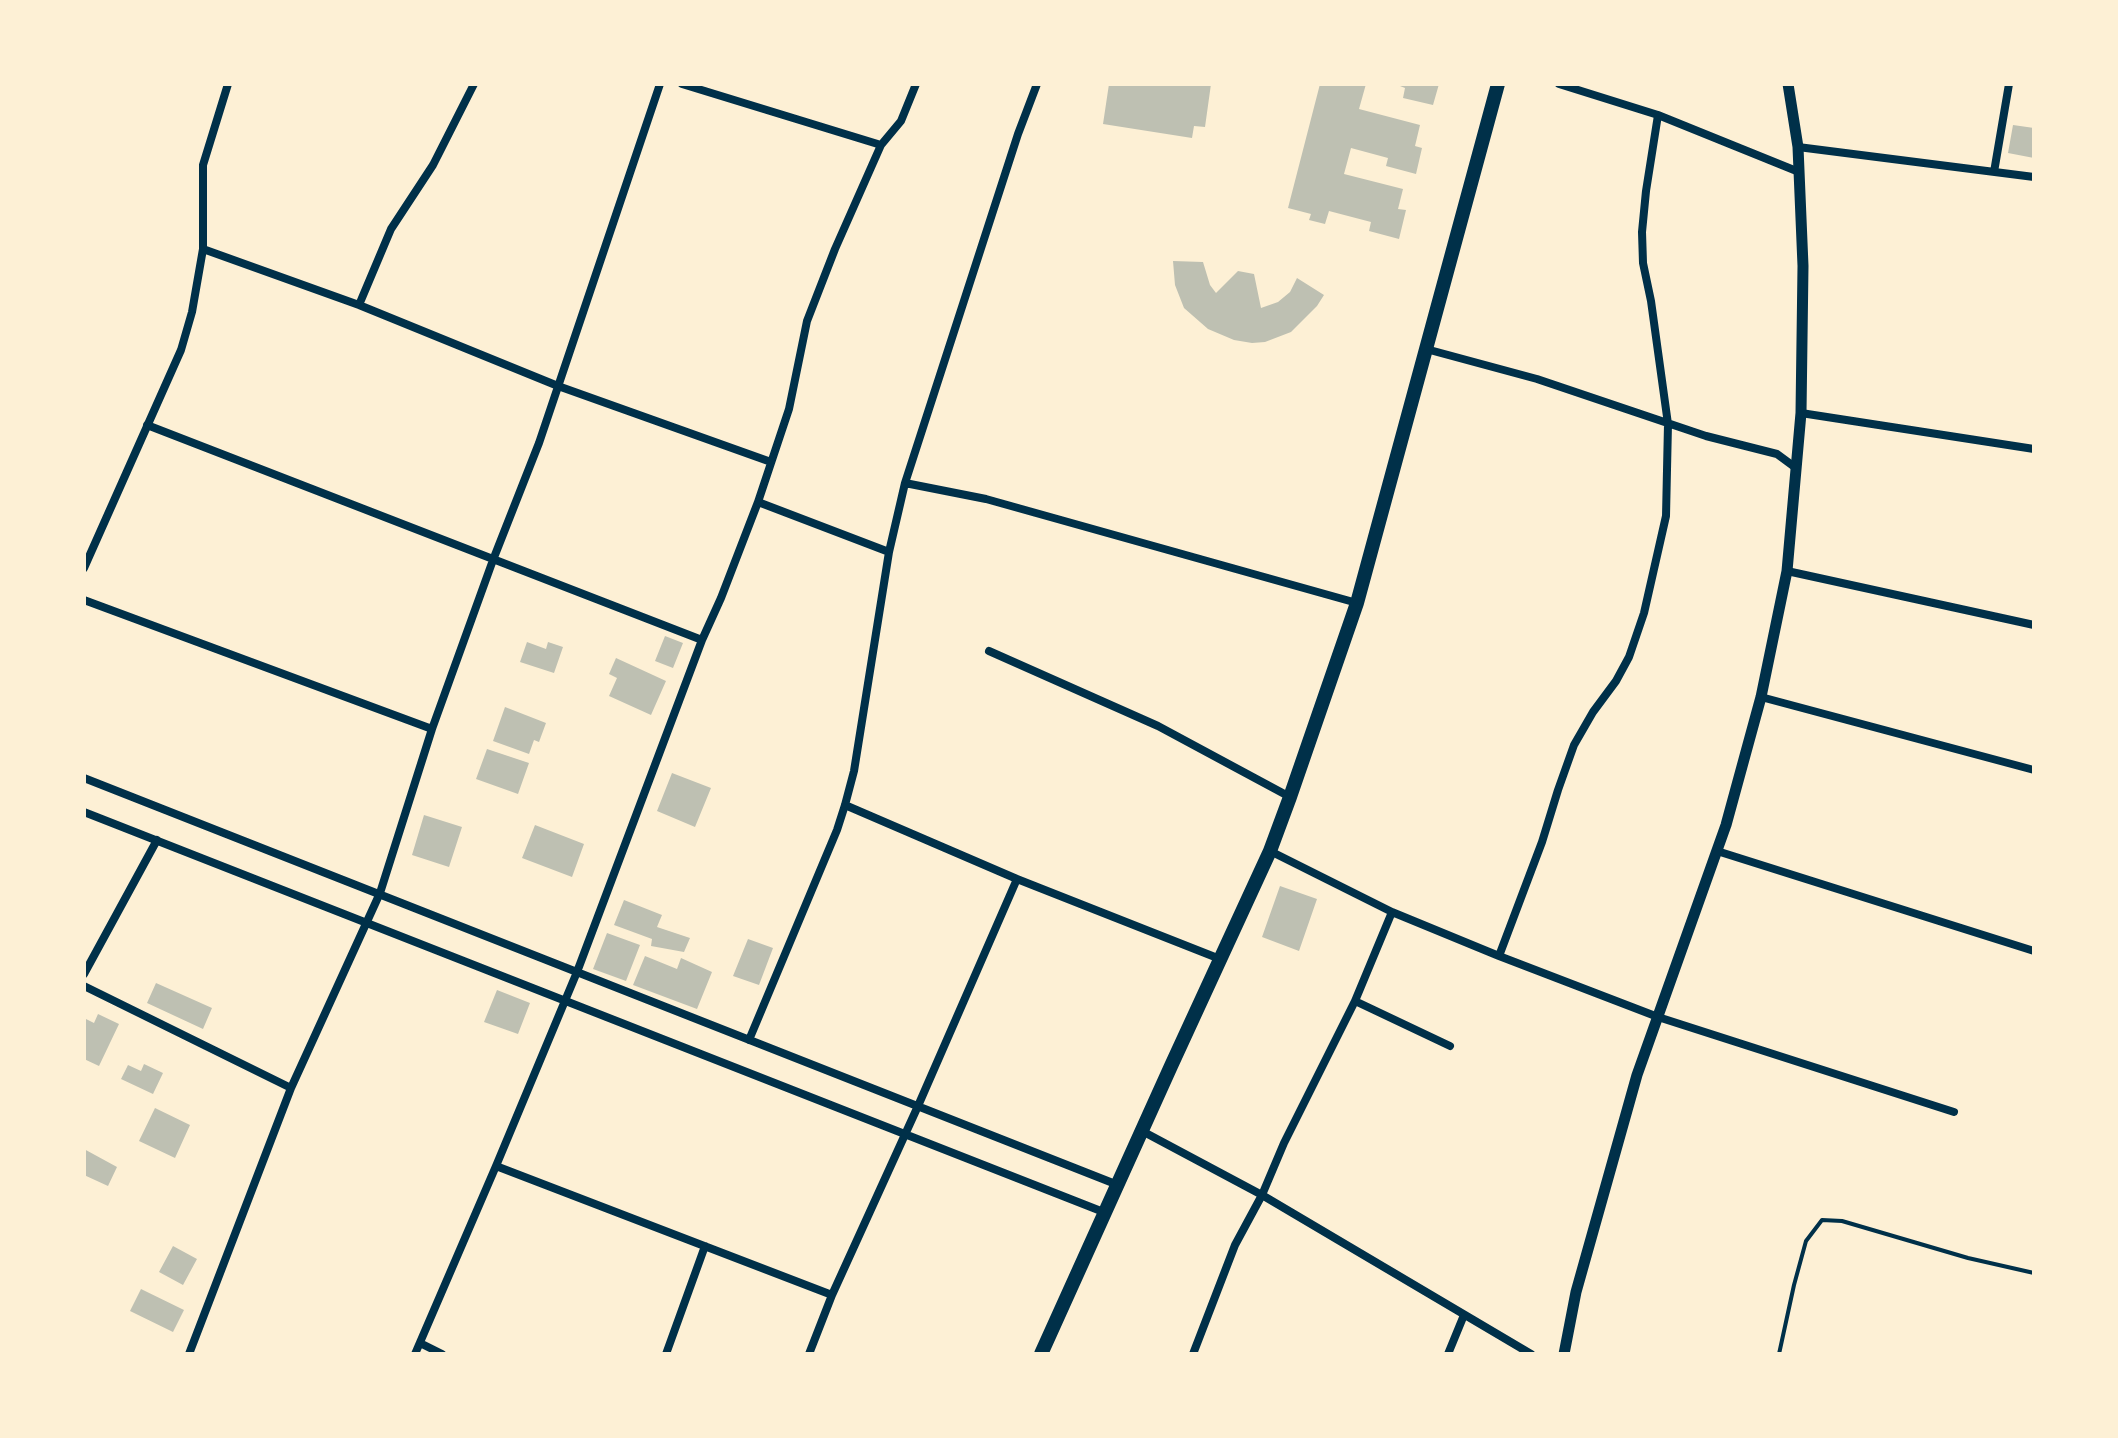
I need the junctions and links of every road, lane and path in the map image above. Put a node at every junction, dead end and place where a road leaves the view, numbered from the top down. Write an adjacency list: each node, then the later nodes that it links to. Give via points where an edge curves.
1 (228, 84): 17 (street, via 203,165)
2 (474, 84): 18 (street, via 433,165 391,229)
3 (660, 84): 20 (street)
4 (682, 84): 12 (street)
5 (916, 84): 12 (street, via 901,121)
6 (1037, 84): 27 (street)
7 (1498, 84): 19 (main road)
8 (1559, 84): 11 (street)
9 (1788, 84): 13 (street)
10 (2009, 84): 15 (street)
11 (1658, 115): 14 (street); 22 (street, via 1646,191 1643,263)
12 (881, 145): 25 (street, via 807,321 789,409)
13 (1798, 147): 14 (street); 15 (street)
14 (1799, 172): 21 (street)
15 (1994, 172): 16 (street)
16 (2034, 177)
17 (203, 249): 18 (street); 23 (street, via 181,350)
18 (359, 305): 20 (street)
19 (1426, 349): 22 (street, via 1537,379); 36 (main road)
20 (558, 386): 25 (street); 32 (street)
21 (1801, 413): 24 (street); 26 (street)
22 (1668, 424): 26 (street, via 1777,454); 55 (street, via 1666,516 1644,613 1623,669 1574,745)
23 (147, 425): 30 (street); 32 (street)
24 (2034, 449)
25 (771, 462): 28 (street)
26 (1796, 468): 34 (street)
27 (905, 483): 31 (street); 36 (street, via 986,499)
28 (758, 502): 31 (street); 38 (street)
29 (84, 543): 30 (street)
30 (92, 551): 33 (street)
31 (889, 552): 45 (street)
32 (493, 560): 38 (street); 41 (street)
33 (84, 568)
34 (1787, 571): 37 (street); 40 (street)
35 (84, 600): 41 (street)
36 (1357, 603): 44 (main road)
37 (2034, 625)
38 (702, 640): 57 (street)
39 (989, 651): 44 (street, via 1158,726)
40 (1761, 697): 42 (street); 49 (street)
41 (432, 729): 51 (street)
42 (2034, 770)
43 (84, 778): 51 (street)
44 (1290, 797): 48 (main road)
45 (845, 805): 50 (street); 63 (street)
46 (84, 812): 47 (street)
47 (157, 840): 53 (street); 58 (street)
48 (1270, 851): 52 (street); 56 (main road)
49 (1717, 851): 54 (street); 62 (street)
50 (1017, 879): 56 (street); 66 (street)
51 (380, 893): 53 (street); 57 (street)
52 (1392, 912): 55 (street); 61 (street)
53 (368, 923): 60 (street); 65 (street)
54 (2034, 951)
55 (1499, 956): 62 (street)
56 (1220, 959): 68 (main road)
57 (577, 972): 60 (street); 63 (street)
58 (84, 974)
59 (84, 986): 65 (street)
60 (565, 1001): 69 (street); 70 (street)
61 (1355, 1001): 64 (street); 72 (street)
62 (1658, 1017): 67 (street); 88 (street, via 1580,1277)
63 (749, 1040): 66 (street)
64 (1450, 1046)
65 (291, 1088): 79 (street)
66 (918, 1106): 69 (street); 71 (street)
67 (1954, 1112)
68 (1142, 1131): 71 (main road); 72 (street)
69 (904, 1134): 73 (street); 76 (street)
70 (496, 1166): 74 (street); 78 (street)
71 (1118, 1185): 73 (main road)
72 (1262, 1195): 77 (street); 85 (street, via 1235,1245)
73 (1106, 1213): 84 (main road)
74 (705, 1246): 76 (street); 82 (street)
75 (2034, 1273): 89 (path, via 1822,1220 1806,1241)
76 (832, 1295): 83 (street)
77 (1464, 1315): 86 (street); 87 (street)
78 (420, 1343): 80 (street); 81 (street)
79 (189, 1354)
80 (415, 1354)
81 (442, 1354)
82 (666, 1354)
83 (809, 1354)
84 (1041, 1354)
85 (1193, 1354)
86 (1448, 1354)
87 (1531, 1354)
88 (1564, 1354)
89 (1779, 1354)

